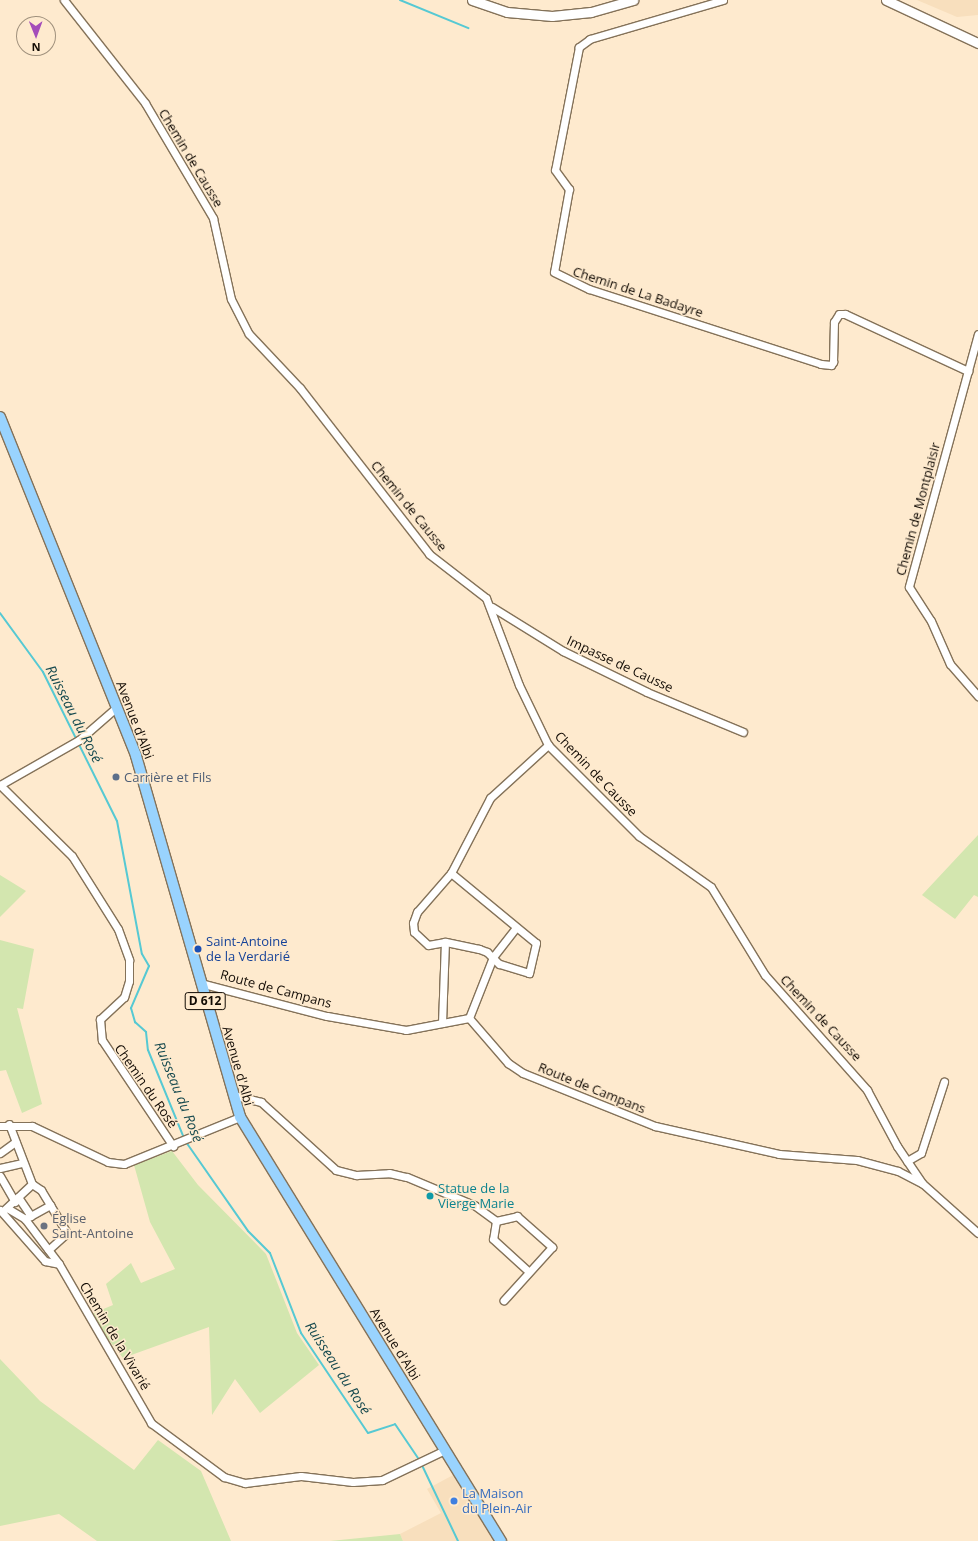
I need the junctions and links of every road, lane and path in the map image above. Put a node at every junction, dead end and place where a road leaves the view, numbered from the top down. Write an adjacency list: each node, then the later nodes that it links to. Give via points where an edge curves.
1 (64, 0): 10 (street, Chemin de Causse, via 145,103 213,218 232,299 250,334 300,388 429,554 486,598)
2 (472, 0): 3 (main road, via 507,12 552,16 591,12)
3 (633, 0)
4 (723, 0): 8 (street, Chemin de La Badayre, via 590,40 579,46 555,170 569,189 554,272 589,289 821,364 831,365 833,362 834,322 839,314 845,314)
5 (886, 0): 6 (main road)
6 (978, 43)
7 (978, 334): 8 (street, Chemin de Montplaisir)
8 (968, 371): 11 (street, Chemin de Montplaisir, via 909,587 931,621 950,664)
9 (0, 417): 12 (main road, Avenue d'Albi / D 612)
10 (492, 607): 13 (street, Impasse de Causse, via 563,651 647,692); 14 (street, Chemin de Causse, via 519,685)
11 (978, 696)
12 (117, 707): 15 (street, via 77,741); 20 (main road, Avenue d'Albi / D 612, via 148,795)
13 (743, 732)
14 (548, 745): 16 (street, via 490,798); 32 (street, Chemin de Causse, via 639,836 711,887 765,975 867,1090)
15 (0, 785): 29 (street, Chemin du Rosé, via 72,856 118,929 129,960 129,981 124,997 100,1019 102,1040)
16 (451, 873): 17 (street); 18 (street, via 417,912 413,923 414,932 424,942)
17 (516, 928): 19 (street); 19 (street, via 536,943 529,973 499,964)
18 (445, 942): 19 (street, via 488,952); 22 (street)
19 (493, 957): 21 (street)
20 (200, 983): 22 (street, Route de Campans, via 327,1016 406,1030); 24 (main road, Avenue d'Albi / D 612)
21 (469, 1018): 22 (street, Route de Campans); 36 (street, Route de Campans, via 516,1070 655,1126 779,1154 870,1162)
22 (442, 1023)
23 (944, 1082): 32 (street, via 921,1153)
24 (233, 1095): 25 (main road, Avenue d'Albi / D 612); 42 (street, via 261,1102 336,1170 356,1175 389,1173 407,1177 474,1205)
25 (240, 1117): 29 (street); 48 (main road, Avenue d'Albi / D 612)
26 (9, 1124): 27 (street); 28 (street); 29 (street, via 38,1129 116,1164 128,1163)
27 (0, 1126)
28 (15, 1142): 30 (street); 33 (street)
29 (173, 1146)
30 (0, 1153)
31 (0, 1157): 34 (street)
32 (907, 1161): 36 (street, Chemin de Causse)
33 (22, 1163): 34 (street); 37 (street)
34 (2, 1167)
35 (0, 1176): 38 (street, Chemin de la Vivarié)
36 (922, 1182): 43 (street, Route de Campans)
37 (32, 1184): 38 (street); 39 (street, via 41,1190)
38 (17, 1200): 40 (street); 41 (street, Chemin de la Vivarié)
39 (50, 1205): 41 (street); 44 (street, via 67,1233)
40 (3, 1210): 41 (street); 45 (street, via 45,1261)
41 (28, 1218): 44 (street, Chemin de la Vivarié)
42 (496, 1221): 46 (street, via 493,1239); 46 (street, via 517,1216 552,1247)
43 (978, 1233)
44 (48, 1250): 45 (street, Chemin de la Vivarié)
45 (59, 1264): 48 (street, Chemin de la Vivarié, via 151,1423 224,1476 245,1483 301,1476 354,1482 382,1480)
46 (527, 1270): 47 (street)
47 (504, 1300)
48 (445, 1450): 49 (main road, Avenue d'Albi / D 612)
49 (501, 1541)

